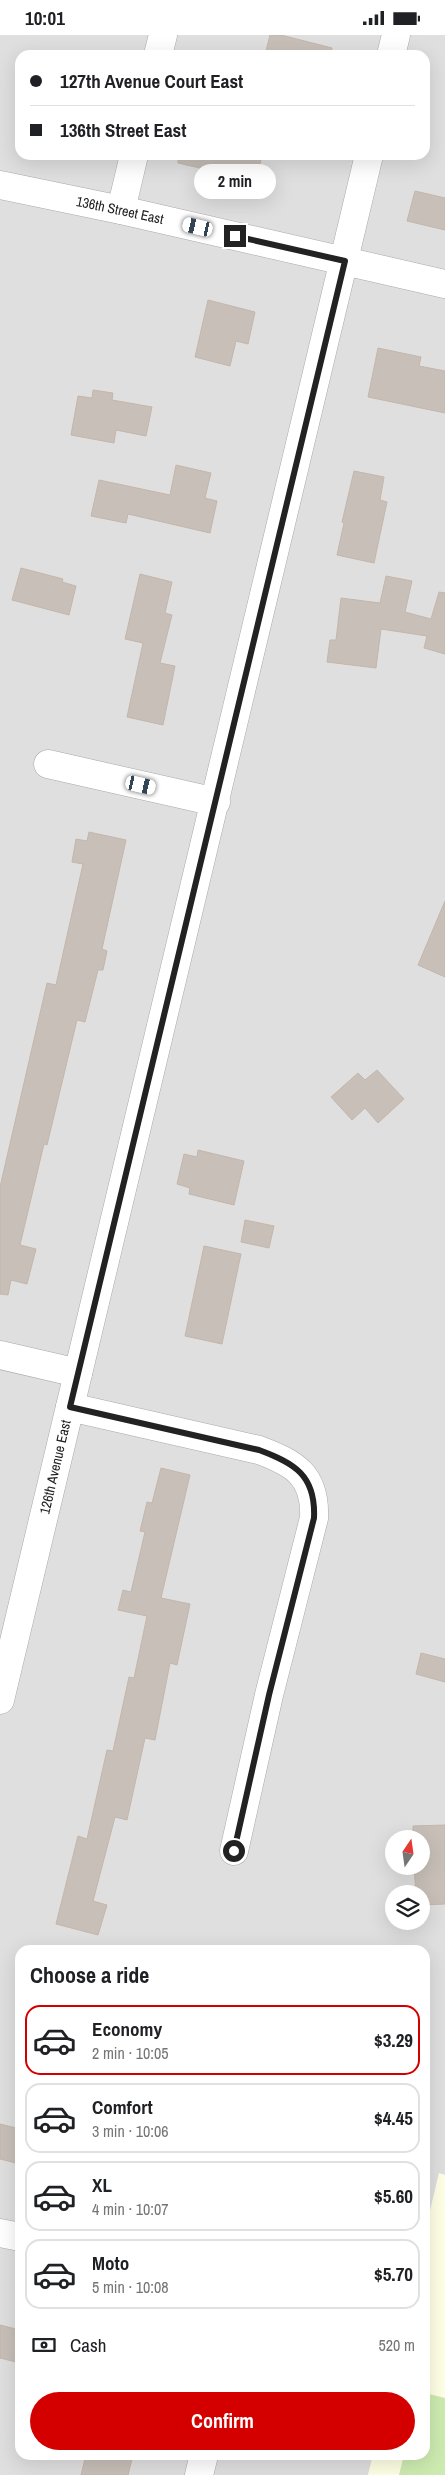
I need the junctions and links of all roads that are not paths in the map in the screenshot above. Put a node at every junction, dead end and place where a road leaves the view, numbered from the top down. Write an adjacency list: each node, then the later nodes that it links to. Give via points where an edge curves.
1 (162, 35): 3 (street)
2 (396, 35): 4 (street)
3 (159, 50)
4 (393, 50)
5 (133, 160): 8 (street)
6 (368, 160): 9 (street, 126th Avenue East)
7 (0, 185): 8 (street, 136th Street East)
8 (121, 210): 9 (street, 136th Street East)
9 (345, 261): 10 (street, 136th Street East); 12 (street, 126th Avenue East)
10 (445, 284)
11 (48, 763): 12 (street)
12 (216, 802): 14 (street, 126th Avenue East)
13 (0, 1355): 14 (street)
14 (78, 1373): 15 (street, 126th Avenue East)
15 (70, 1407): 16 (street, 126th Avenue East); 17 (street, via 259,1450 288,1461 306,1483 315,1507)
16 (0, 1700)
17 (234, 1851)
18 (0, 2233): 19 (street)
19 (15, 2236)
20 (203, 2460): 21 (street)
21 (199, 2475)

